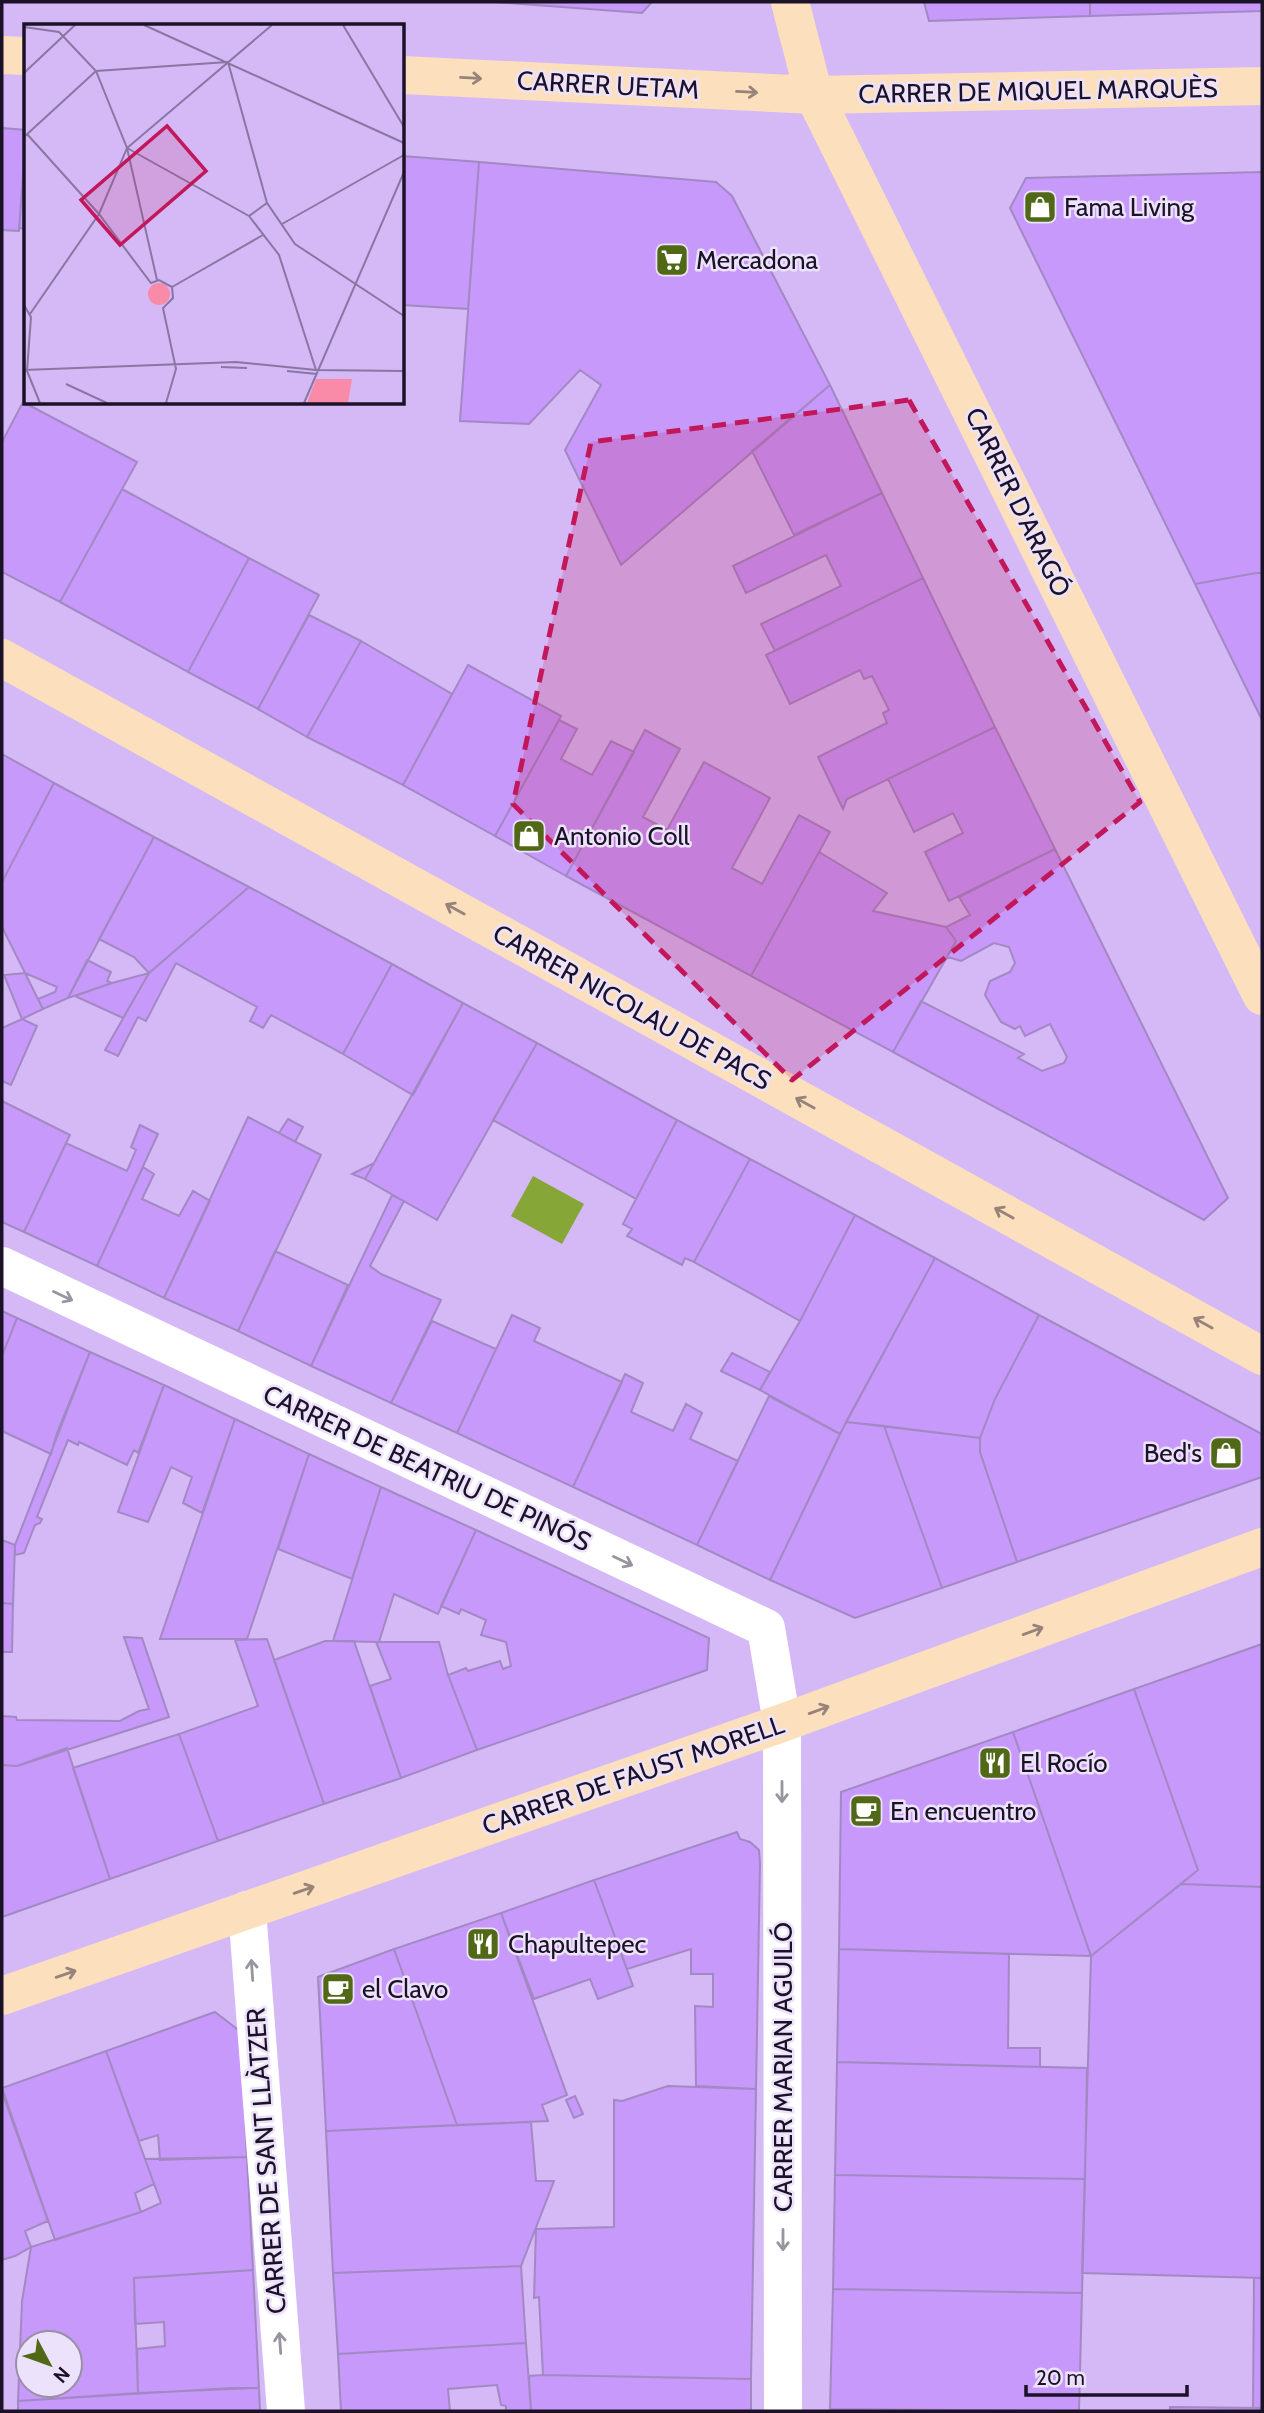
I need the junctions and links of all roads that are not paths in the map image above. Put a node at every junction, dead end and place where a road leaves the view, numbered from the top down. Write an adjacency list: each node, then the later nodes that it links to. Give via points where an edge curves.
1 (790, 2): 6 (street, CARRER D'ARAGÓ)
2 (2, 55): 3 (street)
3 (24, 56)
4 (404, 75): 6 (street, CARRER UETAM, one-way to 6)
5 (1262, 86): 6 (street, CARRER DE MIQUEL MARQUÈS)
6 (814, 95): 8 (street, CARRER D'ARAGÓ)
7 (2, 658): 11 (street, CARRER NICOLAU DE PACS, one-way to 7)
8 (1251, 948): 9 (street, CARRER D'ARAGÓ)
9 (1262, 996)
10 (2, 1266): 13 (street, CARRER DE BEATRIU DE PINÓS, one-way to 13, via 766,1628)
11 (1262, 1356)
12 (1262, 1547): 13 (street, CARRER DE FAUST MORELL, one-way to 12)
13 (782, 1723): 14 (street, CARRER DE FAUST MORELL, one-way to 13); 17 (street, CARRER MARIAN AGUILÓ, one-way to 17)
14 (247, 1910): 15 (street, CARRER DE FAUST MORELL, one-way to 14); 16 (street, CARRER DE SANT LLÀTZER, one-way to 14)
15 (2, 1996)
16 (286, 2411)
17 (783, 2411)

